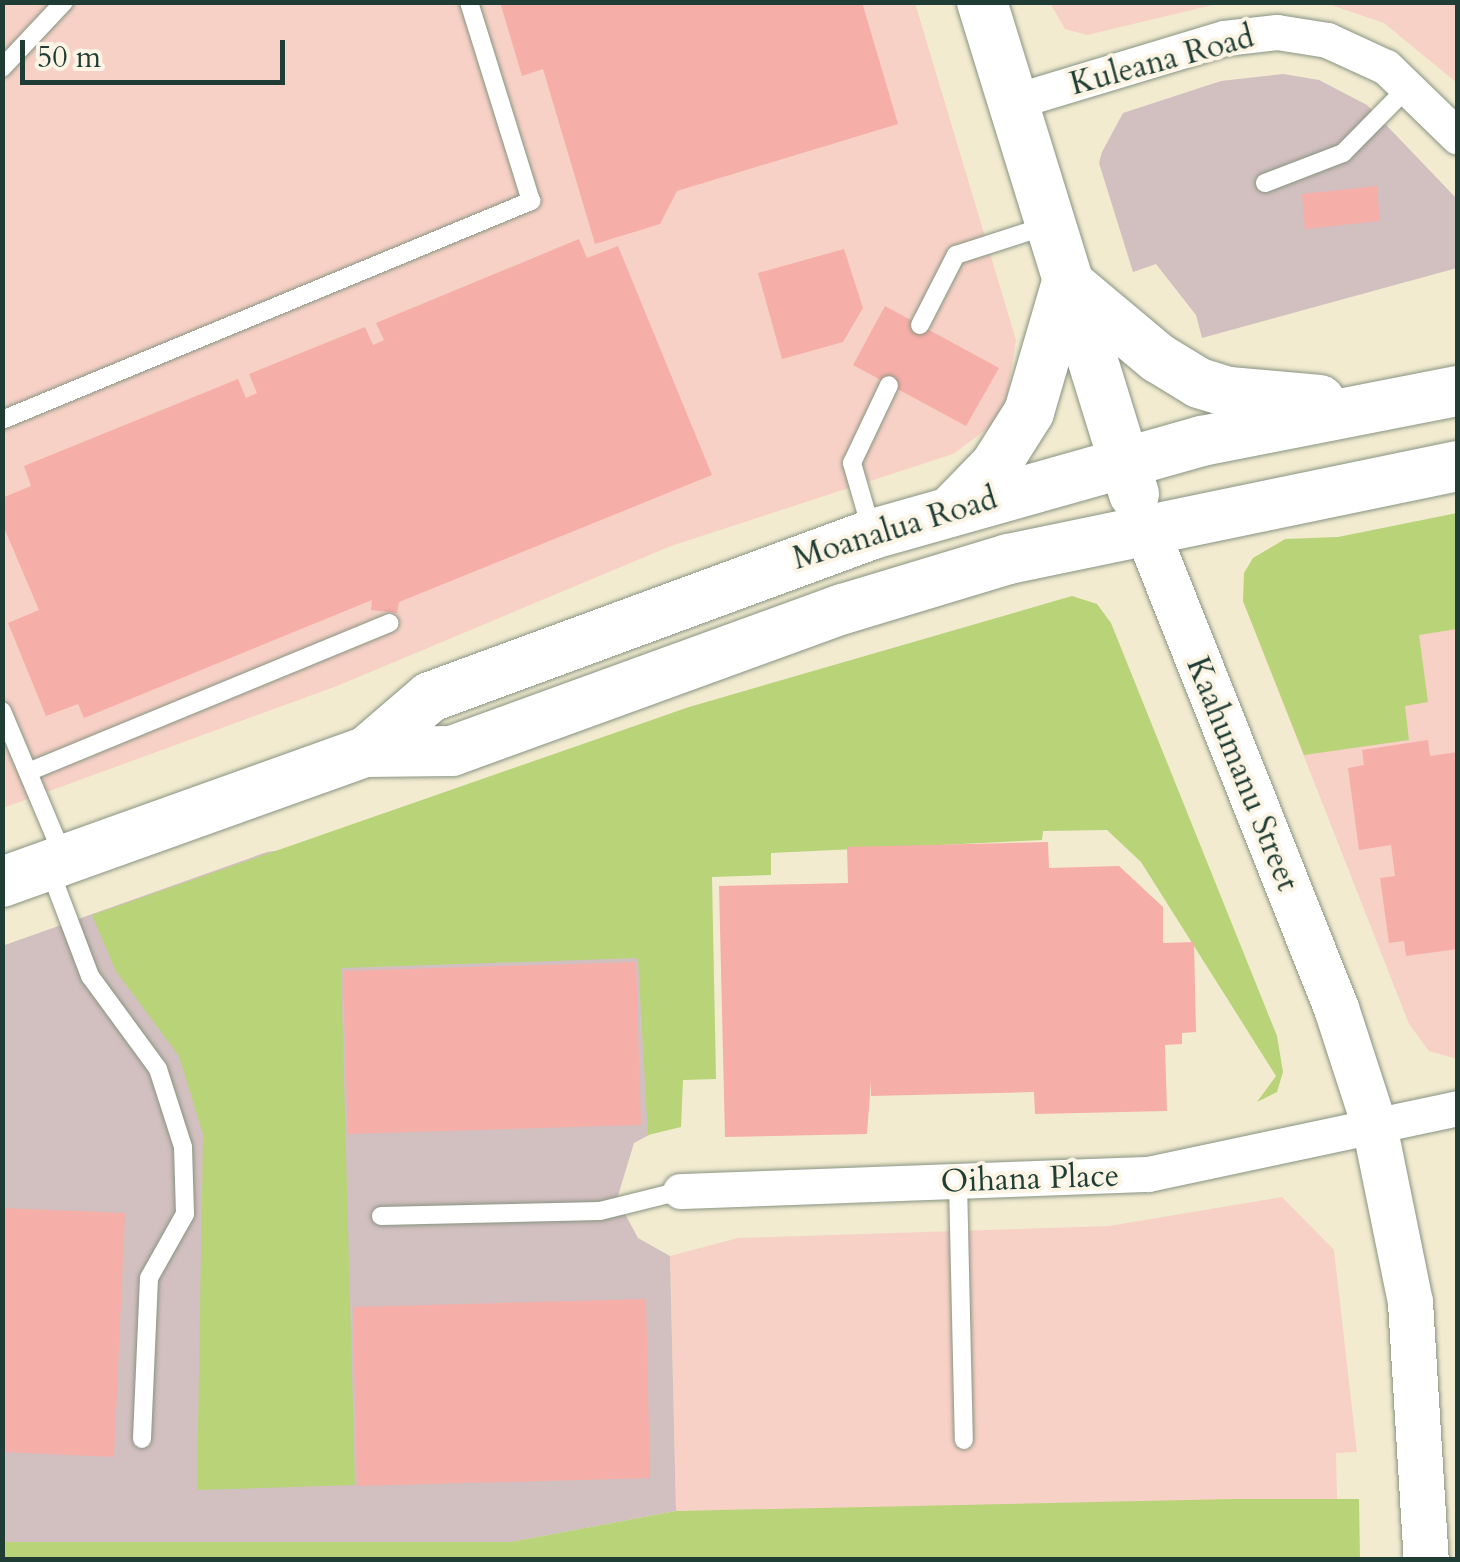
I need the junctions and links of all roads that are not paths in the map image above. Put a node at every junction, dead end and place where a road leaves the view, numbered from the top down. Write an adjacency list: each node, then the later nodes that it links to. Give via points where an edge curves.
1 (64, 2): 4 (lane)
2 (469, 2): 15 (lane, via 530,202)
3 (982, 2): 6 (main road, Kaahumanu Street)
4 (2, 68)
5 (1410, 85): 6 (street, Kuleana Road, via 1373,59 1327,40 1250,33); 7 (street, Kuleana Road); 8 (lane, via 1343,153)
6 (1012, 102): 9 (main road, Kaahumanu Street)
7 (1458, 137)
8 (1265, 184)
9 (1050, 225): 10 (main road, Kaahumanu Street); 11 (lane, via 956,255)
10 (1067, 282): 14 (main road, via 1158,358 1199,383 1228,392); 16 (main road, Kaahumanu Street); 18 (main road, via 1029,412 995,466)
11 (920, 325)
12 (889, 384): 20 (lane, via 852,462)
13 (1458, 391): 14 (main road, Moanalua Road)
14 (1378, 404): 16 (main road, Moanalua Road)
15 (2, 420)
16 (1123, 462): 18 (main road, Moanalua Road); 19 (main road, Kaahumanu Street)
17 (1458, 466): 19 (main road, Moanalua Road)
18 (952, 510): 20 (main road, Moanalua Road)
19 (1145, 527): 23 (main road, Moanalua Road, via 843,609 452,750); 28 (street, Kaahumanu Street, via 1336,1008)
20 (873, 534): 23 (main road, Moanalua Road, via 430,697)
21 (390, 623): 24 (lane)
22 (2, 710): 24 (lane)
23 (366, 752): 25 (main road, Moanalua Road)
24 (28, 772): 25 (lane)
25 (57, 863): 26 (main road, Moanalua Road); 32 (lane, via 90,976 158,1070 183,1146 184,1214 149,1278)
26 (2, 882)
27 (1458, 1108): 28 (street, Oihana Place)
28 (1374, 1125): 29 (street, Oihana Place, via 1174,1171); 34 (street, Kaahumanu Street, via 1410,1302)
29 (958, 1183): 30 (street, Oihana Place); 33 (lane)
30 (680, 1190): 31 (lane, via 600,1211)
31 (381, 1216)
32 (142, 1439)
33 (964, 1440)
34 (1426, 1560)

